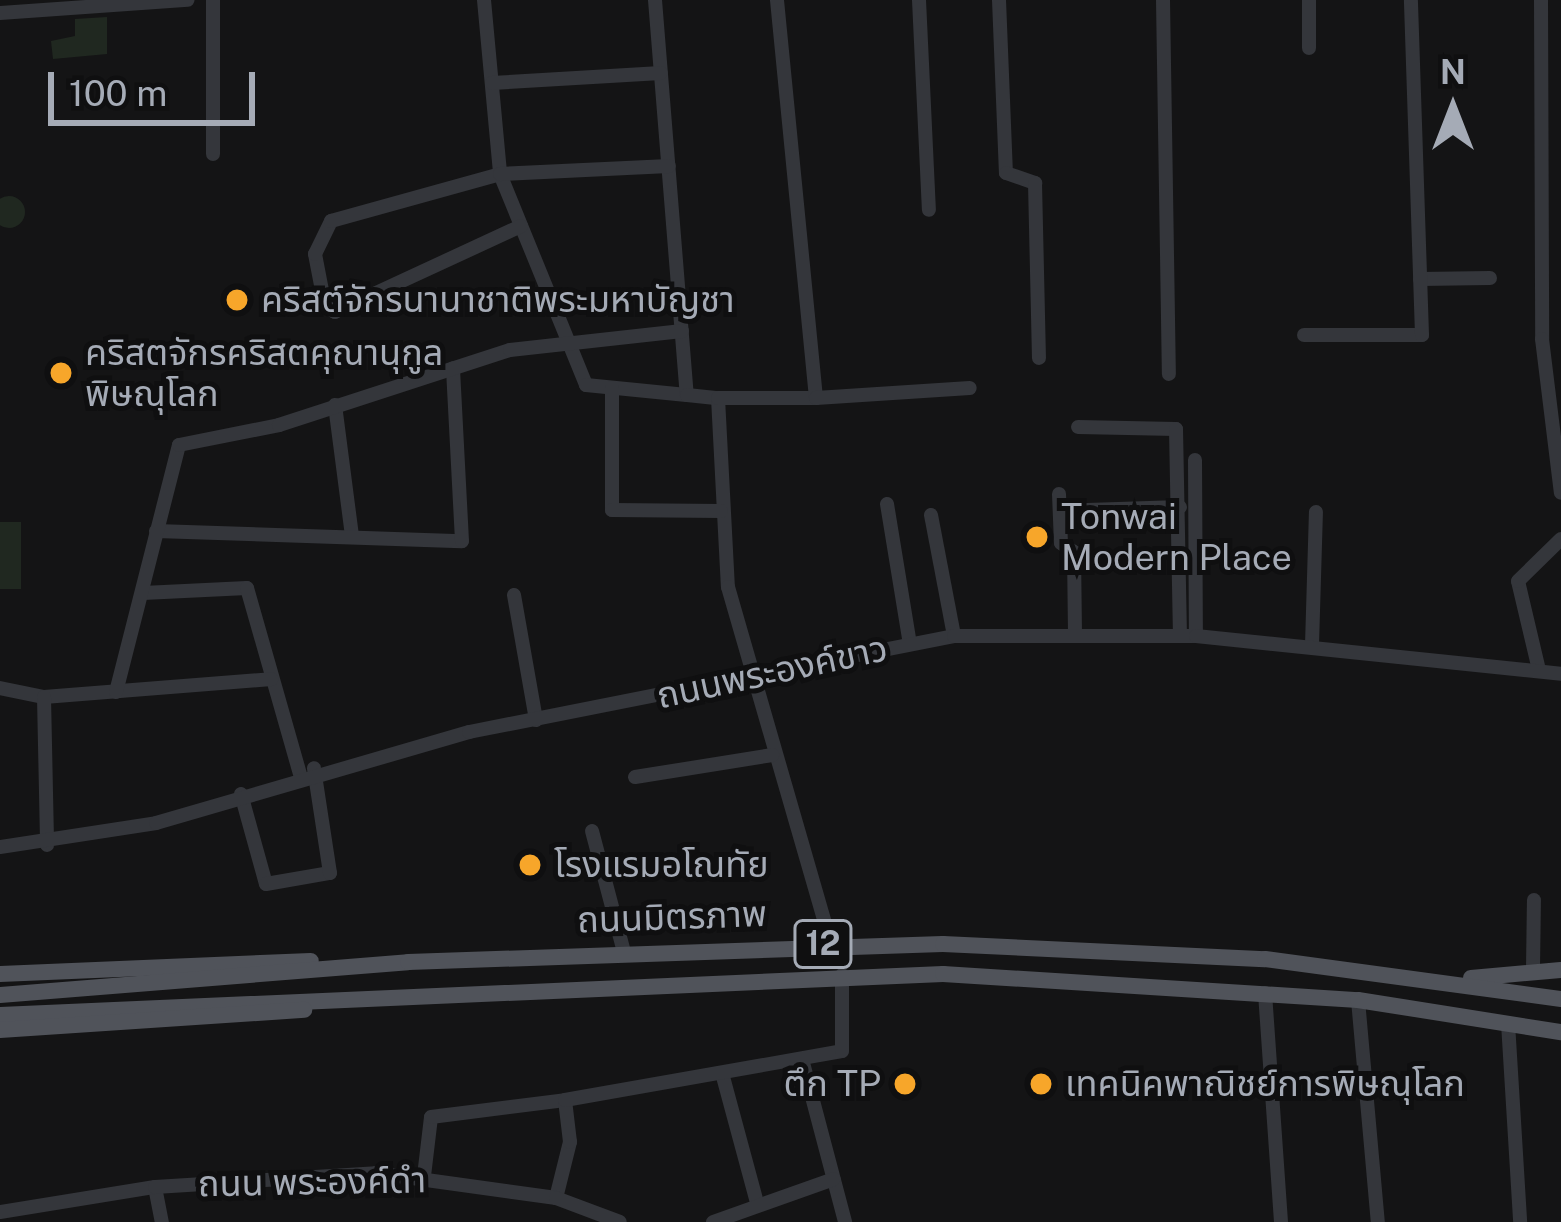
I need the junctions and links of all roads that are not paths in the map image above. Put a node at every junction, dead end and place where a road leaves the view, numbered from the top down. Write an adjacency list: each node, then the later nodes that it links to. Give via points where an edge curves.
1 (188, 0): 12 (street)
2 (213, 0): 16 (street)
3 (484, 0): 15 (street)
4 (656, 0): 14 (street)
5 (778, 0): 34 (street)
6 (919, 0): 20 (street)
7 (998, 0): 27 (street, via 1006,173 1034,183)
8 (1163, 0): 29 (street)
9 (1309, 0): 13 (street)
10 (1411, 0): 23 (street)
11 (1541, 0): 19 (street)
12 (0, 13)
13 (1309, 48)
14 (661, 74): 15 (street); 17 (street)
15 (492, 83): 18 (street)
16 (213, 154)
17 (669, 166): 18 (street); 24 (street)
18 (500, 175): 21 (street); 21 (street, via 326,224 315,254 325,306 392,288)
19 (1553, 201): 37 (street)
20 (928, 210)
21 (521, 226): 26 (street)
22 (1490, 278): 23 (street)
23 (1420, 279): 25 (street, via 1422,335)
24 (682, 331): 26 (street); 32 (street)
25 (1304, 335)
26 (571, 348): 28 (street); 30 (street, via 586,385)
27 (1040, 358)
28 (453, 368): 35 (street); 48 (street, via 462,541)
29 (1169, 374)
30 (612, 388): 32 (street); 44 (street, via 612,510)
31 (970, 388): 34 (street)
32 (687, 394): 33 (street)
33 (718, 398): 34 (street); 44 (street)
34 (816, 398)
35 (335, 405): 47 (street, via 179,445); 48 (street)
36 (1078, 428): 42 (street, via 1174,426)
37 (1557, 433): 39 (street)
38 (1195, 460): 54 (street)
39 (1561, 493)
40 (1059, 494): 52 (street, via 1061,543 1074,552)
41 (886, 504): 55 (street)
42 (1180, 507): 43 (street); 54 (street)
43 (1087, 510)
44 (721, 511): 59 (street)
45 (1316, 512): 56 (street)
46 (932, 515): 53 (street)
47 (156, 531): 48 (street); 50 (street)
48 (352, 536)
49 (1561, 539): 57 (street, via 1518,581)
50 (143, 593): 60 (street, via 247,588); 62 (street)
51 (514, 595): 64 (street)
52 (1075, 634): 53 (street, ถนนพระองค์ขาว); 54 (street, ถนนพระองค์ขาว)
53 (954, 636): 55 (street, ถนนพระองค์ขาว)
54 (1188, 636): 56 (street, ถนนพระองค์ขาว)
55 (910, 644): 59 (street, ถนนพระองค์ขาว)
56 (1312, 645): 57 (street, ถนนพระองค์ขาว)
57 (1539, 670): 58 (street, ถนนพระองค์ขาว)
58 (1561, 674)
59 (749, 677): 64 (street, ถนนพระองค์ขาว); 65 (street)
60 (271, 679): 62 (street); 66 (street)
61 (0, 688): 63 (street)
62 (116, 692): 63 (street)
63 (44, 697): 70 (street)
64 (536, 719): 66 (street, ถนนพระองค์ขาว)
65 (772, 754): 67 (street); 73 (street)
66 (307, 771): 68 (street, ถนนพระองค์ขาว); 68 (street, via 331,873 266,884)
67 (635, 777)
68 (241, 794): 70 (street, ถนนพระองค์ขาว)
69 (592, 831): 74 (street)
70 (47, 845): 71 (street, ถนนพระองค์ขาว)
71 (0, 847)
72 (1534, 900): 76 (street)
73 (831, 944): 74 (main road, ถนนมิตรภาพ / 12); 80 (main road, ถนนมิตรภาพ / 12, via 1265,959)
74 (624, 952): 75 (main road, ถนนมิตรภาพ / 12)
75 (408, 962): 78 (main road); 82 (main road, ถนนมิตรภาพ / 12)
76 (1533, 968): 77 (main road); 80 (main road)
77 (1561, 970)
78 (0, 974)
79 (842, 975): 81 (main road, ถนนมิตรภาพ / 12); 83 (main road, ถนนมิตรภาพ / 12); 92 (street, via 842,1051)
80 (1452, 981): 84 (main road, ถนนมิตรภาพ / 12)
81 (1265, 993): 85 (main road, ถนนมิตรภาพ / 12); 105 (street)
82 (0, 995)
83 (369, 997): 86 (main road, ถนนมิตรภาพ / 12); 89 (main road, via 250,1020)
84 (1561, 999)
85 (1358, 1000): 87 (main road, ถนนมิตรภาพ / 12); 106 (street)
86 (0, 1016)
87 (1508, 1023): 88 (main road, ถนนมิตรภาพ / 12); 107 (street)
88 (1528, 1026): 90 (main road, ถนนมิตรภาพ / 12); 91 (main road)
89 (0, 1030)
90 (1561, 1032)
91 (1561, 1045)
92 (802, 1059): 93 (street); 96 (street)
93 (722, 1073): 94 (street); 99 (street)
94 (565, 1100): 95 (street, via 431,1117); 98 (street, via 570,1142)
95 (424, 1176): 97 (street, ถนน พระองค์ดำ); 98 (street, ถนน พระองค์ดำ)
96 (834, 1179): 99 (street); 104 (street)
97 (155, 1187): 100 (street, ถนน พระองค์ดำ); 101 (street)
98 (556, 1198): 102 (street, ถนน พระองค์ดำ)
99 (756, 1199): 103 (street)
100 (0, 1212)
101 (161, 1222)
102 (620, 1222)
103 (713, 1222)
104 (845, 1222)
105 (1281, 1222)
106 (1378, 1222)
107 (1520, 1222)

